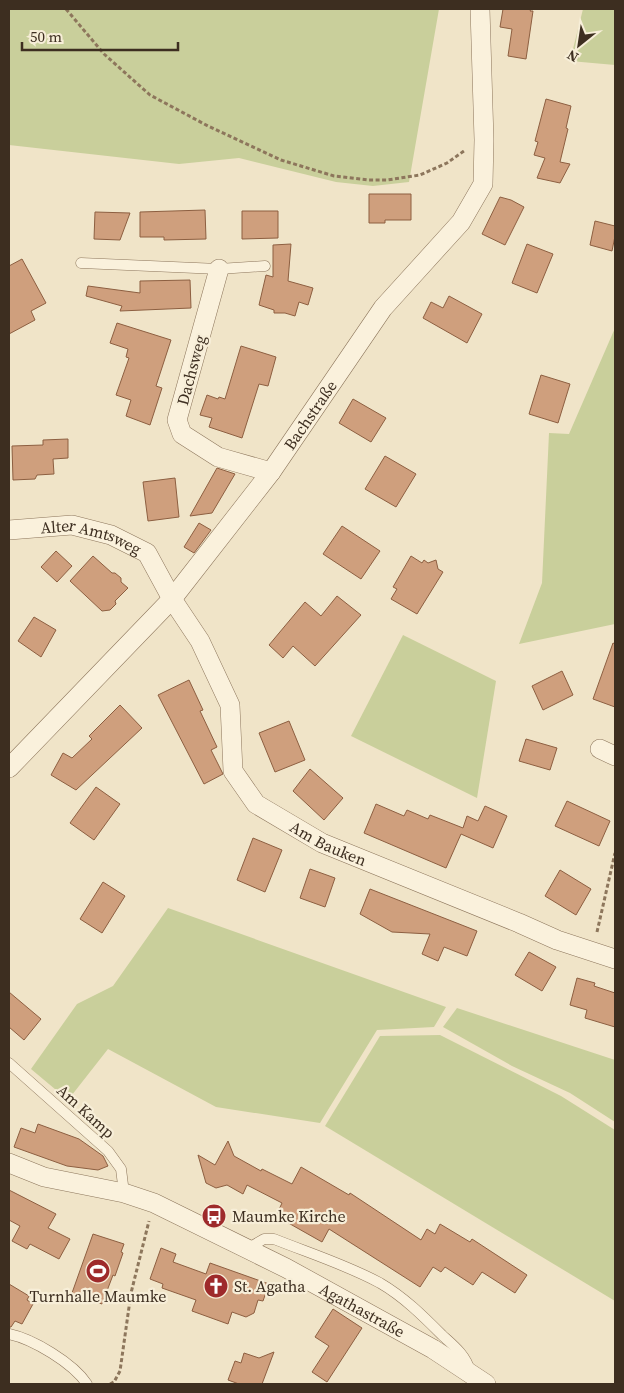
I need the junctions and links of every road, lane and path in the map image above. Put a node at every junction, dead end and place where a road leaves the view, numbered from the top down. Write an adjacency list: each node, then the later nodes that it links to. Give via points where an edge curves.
1 (480, 9): 3 (street, Bachstraße)
2 (68, 10): 3 (path, via 104,54 150,95 280,160 334,176 387,180 420,175)
3 (484, 140): 7 (street, Bachstraße, via 483,184 461,222 383,308)
4 (81, 264): 6 (lane)
5 (265, 266): 6 (lane)
6 (219, 269): 7 (street, Dachsweg, via 177,420 182,434 218,457)
7 (271, 472): 9 (street, Bachstraße)
8 (9, 530): 9 (street, Alter Amtsweg, via 72,525 111,535 147,552)
9 (172, 600): 10 (street, Bachstraße); 12 (street, Am Bauken, via 200,641 230,705 233,772 256,804 322,843)
10 (9, 768)
11 (615, 853): 12 (path)
12 (593, 952): 13 (street, Am Bauken)
13 (615, 959)
14 (9, 1063): 16 (lane, Am Kamp, via 108,1151 121,1169)
15 (9, 1163): 16 (street, Agathastraße, via 44,1177)
16 (124, 1193): 17 (street, Agathastraße)
17 (154, 1204): 18 (street, Agathastraße); 22 (path, via 131,1292 120,1371)
18 (248, 1249): 20 (street, Agathastraße, via 433,1349); 20 (lane, via 264,1239 274,1239 381,1284 407,1302 456,1348)
19 (9, 1334): 21 (lane, via 58,1358)
20 (478, 1379)
21 (87, 1384)
22 (110, 1384)

